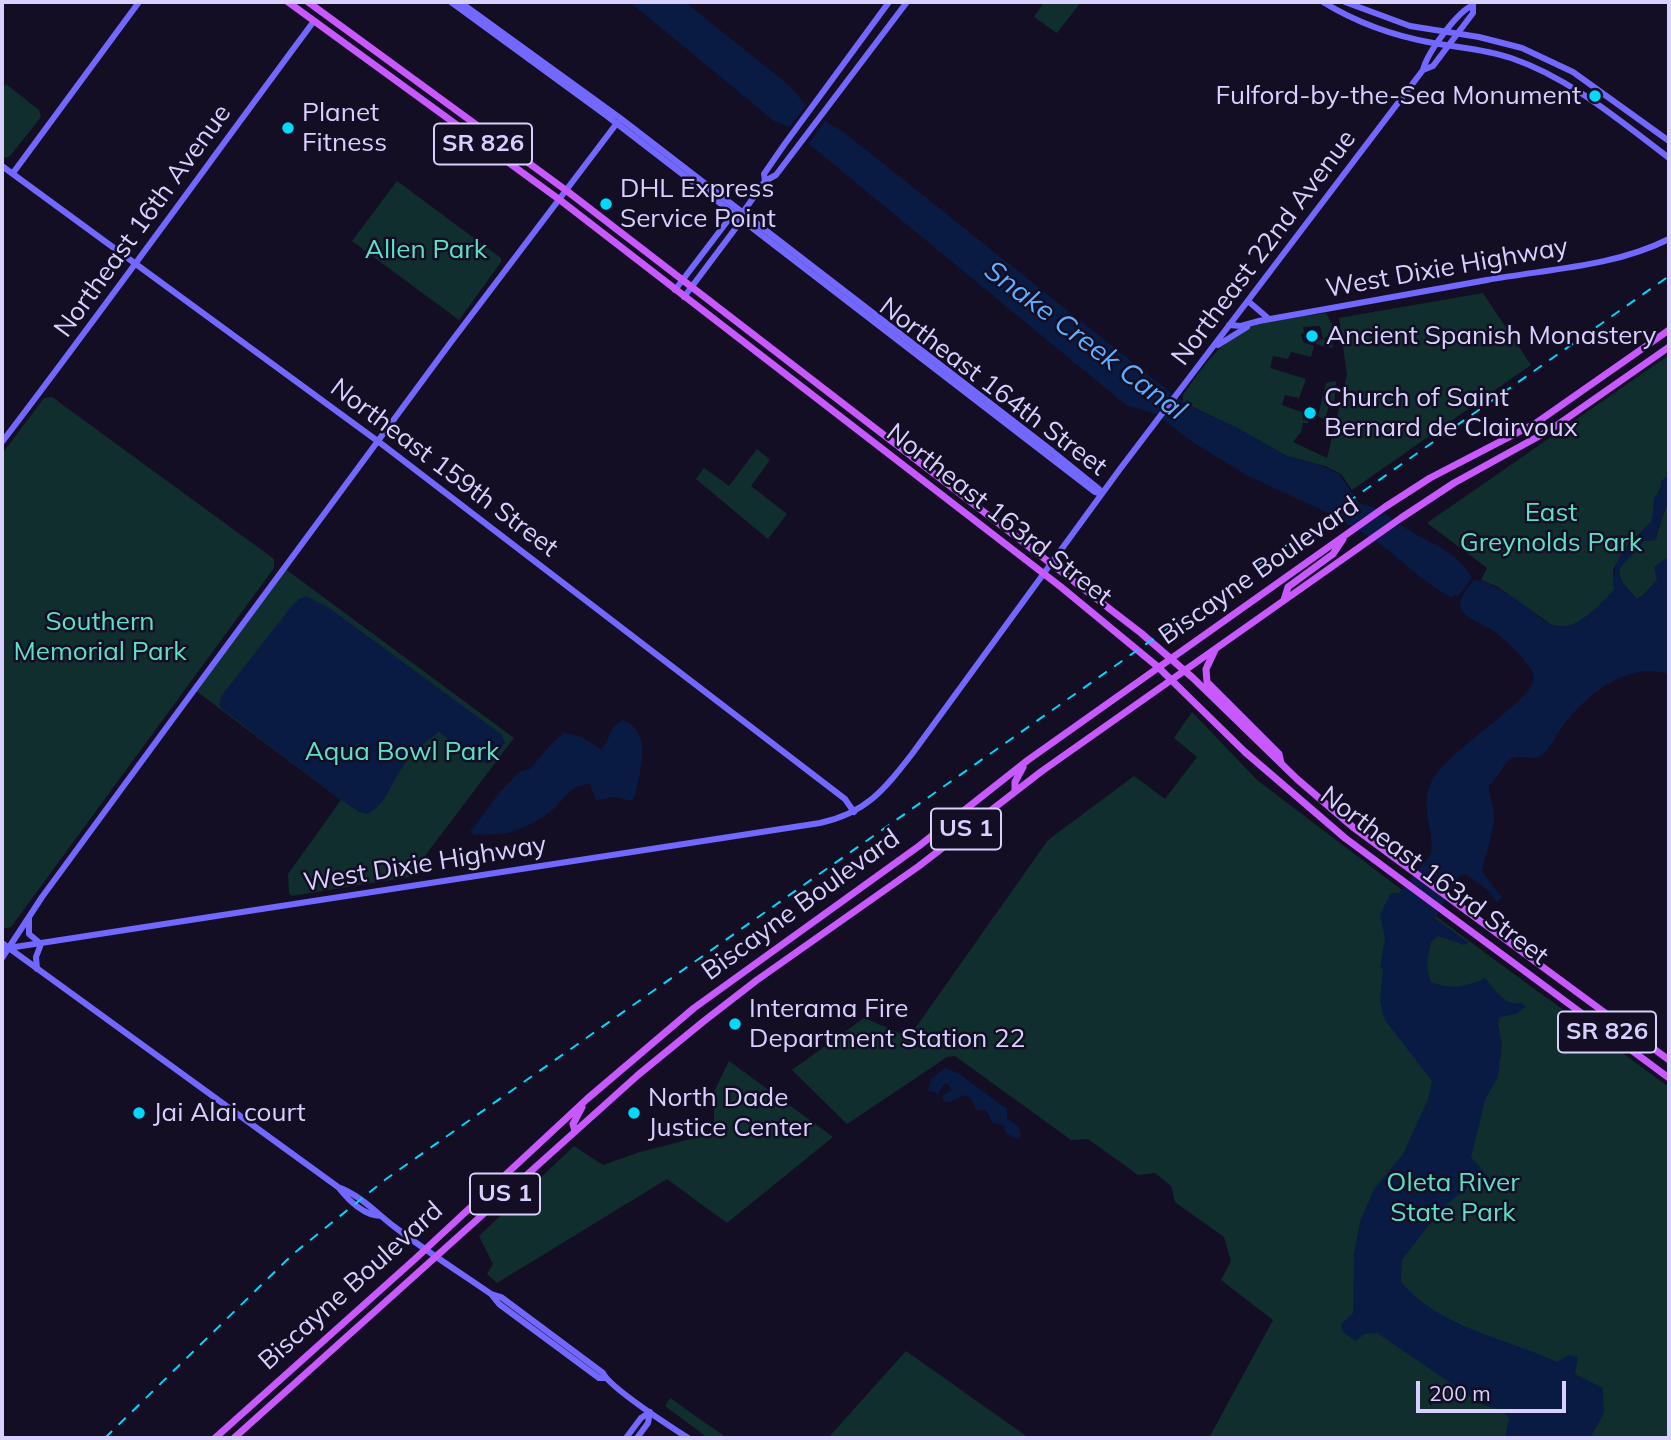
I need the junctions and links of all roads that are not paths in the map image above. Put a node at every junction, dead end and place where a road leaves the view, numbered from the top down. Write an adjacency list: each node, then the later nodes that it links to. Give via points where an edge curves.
1 (139, 2): 31 (street)
2 (308, 2): 11 (main road, Northeast 163rd Street / SR 826)
3 (451, 2): 25 (street, Northeast 164th Street)
4 (460, 2): 35 (street, Northeast 164th Street, via 621,118)
5 (889, 2): 32 (street, via 764,174)
6 (907, 2): 32 (street, via 776,175)
7 (1323, 2): 16 (street, via 1383,30)
8 (1345, 2): 14 (street, via 1410,26)
9 (292, 4): 11 (main road, via 313,13); 12 (main road, Northeast 163rd Street / SR 826)
10 (1464, 5): 14 (street, Northeast 22nd Avenue); 15 (street, Northeast 22nd Avenue, via 1473,5 1472,13)
11 (321, 11): 13 (main road, Northeast 163rd Street / SR 826)
12 (314, 21): 13 (main road); 20 (main road, Northeast 163rd Street / SR 826); 37 (street, Northeast 16th Avenue)
13 (338, 23): 21 (main road, Northeast 163rd Street / SR 826)
14 (1447, 32): 15 (street); 16 (street, Northeast 22nd Avenue)
15 (1457, 33): 17 (street, Northeast 22nd Avenue); 19 (street, via 1522,48)
16 (1438, 44): 17 (street); 18 (street, Northeast 22nd Avenue)
17 (1448, 45): 18 (street, Northeast 22nd Avenue, via 1433,66); 22 (street, via 1472,47 1525,63)
18 (1423, 70): 42 (street, Northeast 22nd Avenue)
19 (1600, 90): 22 (street, via 1603,96 1598,103); 27 (street)
20 (421, 99): 21 (main road); 23 (main road, Northeast 163rd Street / SR 826)
21 (444, 101): 24 (main road, Northeast 163rd Street / SR 826)
22 (1591, 101): 29 (street)
23 (437, 111): 24 (main road); 26 (main road, Northeast 163rd Street / SR 826)
24 (459, 112): 28 (main road, Northeast 163rd Street / SR 826)
25 (617, 123): 33 (street); 35 (street, Northeast 164th Street)
26 (474, 138): 28 (main road); 34 (main road, Northeast 163rd Street / SR 826)
27 (1669, 141)
28 (505, 146): 33 (main road, Northeast 163rd Street / SR 826)
29 (1669, 158)
30 (2, 166): 31 (street, Northeast 159th Street)
31 (13, 173): 37 (street, Northeast 159th Street)
32 (765, 181): 35 (street)
33 (566, 191): 34 (street); 38 (main road, Northeast 163rd Street / SR 826)
34 (559, 200): 40 (main road, Northeast 163rd Street / SR 826); 54 (street)
35 (740, 215): 38 (street, via 729,219); 39 (street, via 738,226); 59 (street, Northeast 164th Street)
36 (1669, 239): 43 (street, West Dixie Highway, via 1612,260)
37 (135, 262): 53 (street, Northeast 16th Avenue); 54 (street, Northeast 159th Street)
38 (682, 281): 39 (main road, Northeast 163rd Street / SR 826); 40 (street)
39 (691, 288): 41 (street); 46 (main road, Northeast 163rd Street / SR 826)
40 (675, 290): 41 (main road, Northeast 163rd Street / SR 826)
41 (684, 297): 44 (main road, Northeast 163rd Street / SR 826)
42 (1248, 301): 43 (street); 47 (street, Northeast 22nd Avenue)
43 (1269, 319): 45 (street, West Dixie Highway)
44 (715, 321): 46 (main road); 51 (main road, Northeast 163rd Street / SR 826)
45 (1259, 321): 47 (street, West Dixie Highway); 50 (street, via 1220,342)
46 (737, 323): 52 (main road, Northeast 163rd Street / SR 826)
47 (1228, 325): 50 (street, Northeast 22nd Avenue)
48 (1669, 330): 60 (main road, Biscayne Boulevard / US 1, via 1536,423 1430,478)
49 (1669, 347): 63 (main road, Biscayne Boulevard / US 1, via 1550,430 1454,483)
50 (1204, 358): 59 (street, Northeast 22nd Avenue)
51 (786, 376): 52 (main road); 55 (main road, Northeast 163rd Street / SR 826)
52 (808, 378): 56 (main road, Northeast 163rd Street / SR 826)
53 (2, 442)
54 (379, 442): 72 (street, Northeast 159th Street, via 845,799); 75 (street)
55 (906, 468): 56 (main road); 57 (main road, Northeast 163rd Street / SR 826)
56 (930, 472): 58 (main road, Northeast 163rd Street / SR 826)
57 (923, 482): 58 (main road); 62 (main road, Northeast 163rd Street / SR 826)
58 (945, 484): 61 (main road, Northeast 163rd Street / SR 826)
59 (1101, 494): 61 (street, Northeast 22nd Avenue)
60 (1349, 533): 63 (main road, via 1333,554 1288,587); 65 (main road, Biscayne Boulevard / US 1)
61 (1050, 564): 62 (street, Northeast 22nd Avenue); 65 (main road, Northeast 163rd Street / SR 826)
62 (1043, 574): 66 (main road, Northeast 163rd Street / SR 826); 72 (street, Northeast 22nd Avenue, via 890,782)
63 (1284, 600): 64 (main road, Biscayne Boulevard / US 1)
64 (1216, 648): 67 (main road, Biscayne Boulevard / US 1); 70 (main road, via 1206,680 1279,754)
65 (1171, 658): 66 (main road, Biscayne Boulevard / US 1); 67 (main road, Northeast 163rd Street / SR 826)
66 (1158, 667): 68 (main road, Northeast 163rd Street / SR 826); 69 (main road, Biscayne Boulevard / US 1)
67 (1184, 670): 68 (main road, Biscayne Boulevard / US 1); 70 (main road, Northeast 163rd Street / SR 826)
68 (1172, 680): 71 (main road, Biscayne Boulevard / US 1); 74 (main road, Northeast 163rd Street / SR 826, via 1245,752)
69 (1028, 760): 71 (main road); 79 (main road, Biscayne Boulevard / US 1, via 919,846)
70 (1281, 764): 73 (main road, Northeast 163rd Street / SR 826)
71 (1015, 791): 81 (main road, Biscayne Boulevard / US 1, via 926,861)
72 (854, 812): 77 (street, West Dixie Highway, via 820,823)
73 (1354, 828): 74 (main road); 83 (main road, Northeast 163rd Street / SR 826)
74 (1345, 838): 84 (main road, Northeast 163rd Street / SR 826)
75 (29, 915): 77 (street, via 29,934); 78 (street)
76 (2, 943): 78 (street)
77 (41, 944): 78 (street, West Dixie Highway); 82 (street)
78 (5, 948): 80 (street); 82 (street)
79 (775, 948): 81 (main road); 85 (main road, Biscayne Boulevard / US 1, via 694,1008)
80 (2, 958)
81 (784, 961): 86 (main road, Biscayne Boulevard / US 1, via 682,1038)
82 (37, 969): 87 (street, via 369,1214 381,1216)
83 (1669, 1060)
84 (1669, 1078)
85 (585, 1101): 86 (main road, via 573,1124); 87 (main road, Biscayne Boulevard / US 1)
86 (575, 1131): 88 (main road, Biscayne Boulevard / US 1)
87 (426, 1249): 88 (street); 89 (main road, Biscayne Boulevard / US 1)
88 (436, 1257): 90 (main road, Biscayne Boulevard / US 1); 91 (street)
89 (313, 1349): 90 (main road); 92 (main road, Biscayne Boulevard / US 1)
90 (322, 1358): 93 (main road, Biscayne Boulevard / US 1)
91 (650, 1412): 94 (street); 95 (street); 96 (street)
92 (218, 1438)
93 (234, 1438)
94 (626, 1438)
95 (637, 1438)
96 (688, 1438)

